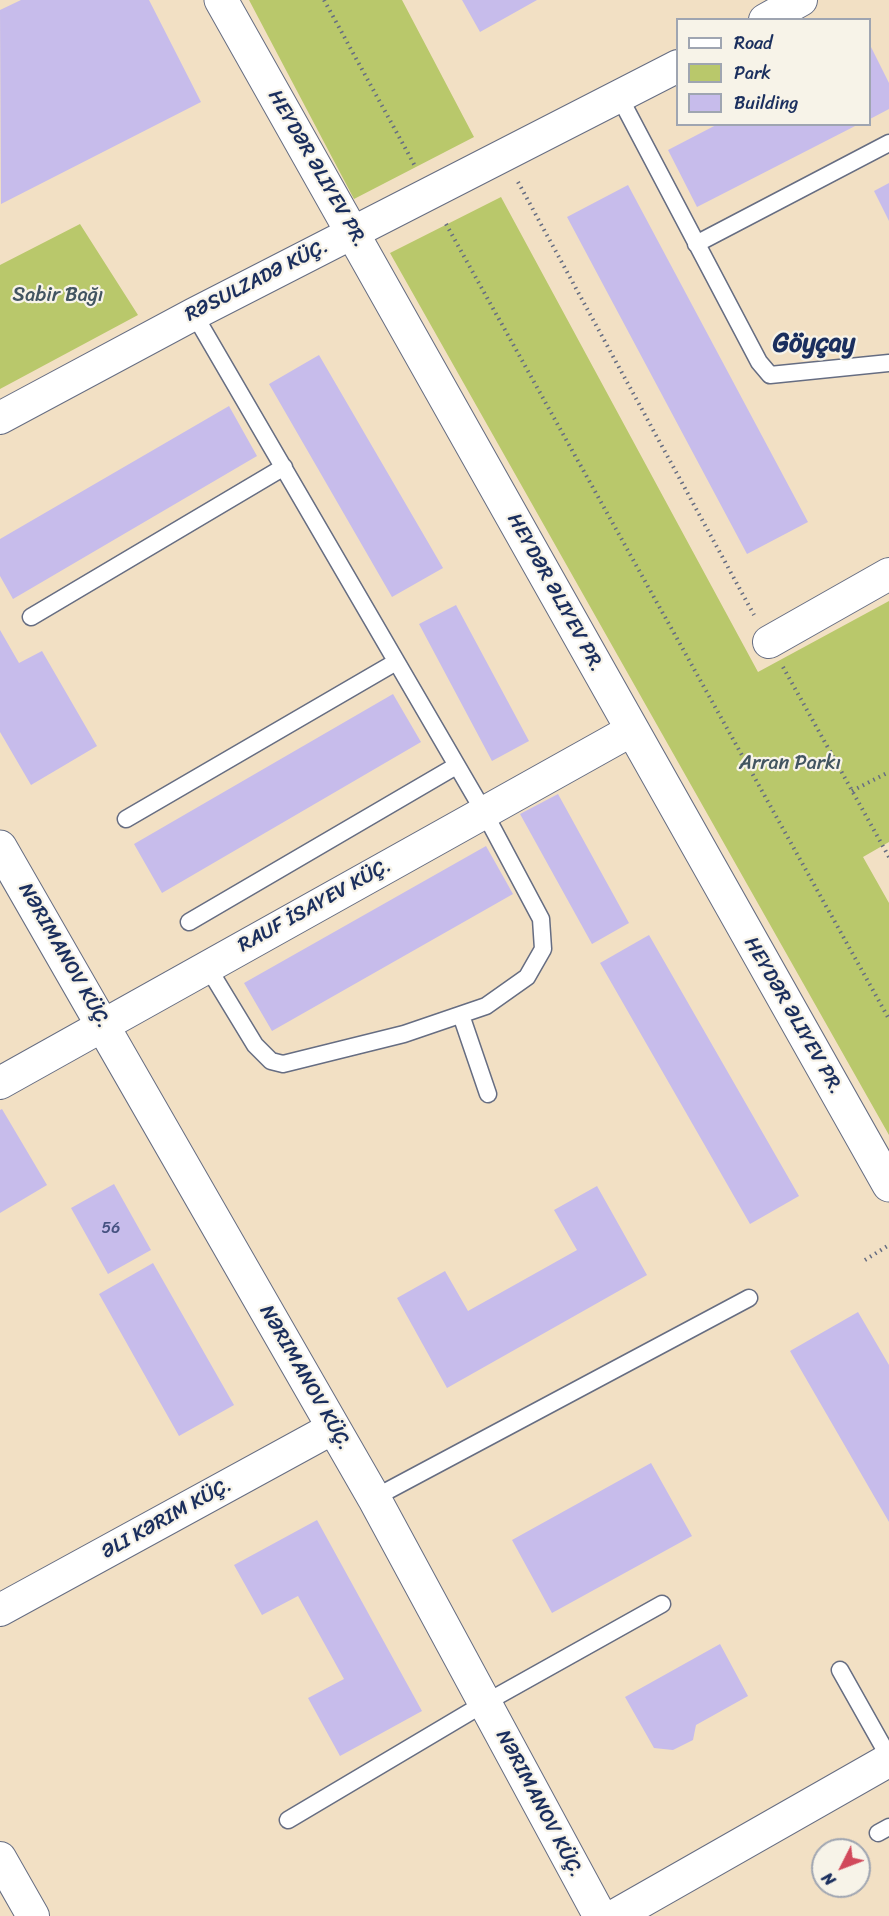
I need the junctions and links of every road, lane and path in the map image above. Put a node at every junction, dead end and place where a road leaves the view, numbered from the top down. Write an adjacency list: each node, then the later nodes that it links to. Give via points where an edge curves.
1 (221, 0): 11 (main road, HEYDƏR ƏLIYEV PR.)
2 (324, 0): 9 (path)
3 (801, 0): 4 (street)
4 (769, 18)
5 (676, 67): 6 (street, RƏSULZADƏ KÜÇ.)
6 (620, 98): 8 (street, RƏSULZADƏ KÜÇ.); 12 (lane)
7 (889, 142): 12 (lane)
8 (505, 157): 11 (street, RƏSULZADƏ KÜÇ.); 19 (path)
9 (415, 167)
10 (447, 224): 32 (path)
11 (353, 232): 13 (street, RƏSULZADƏ KÜÇ.); 21 (main road, HEYDƏR ƏLIYEV PR.)
12 (696, 244): 14 (lane, via 759,362 770,375)
13 (194, 314): 15 (street, RƏSULZADƏ KÜÇ.); 16 (lane)
14 (889, 363)
15 (0, 418)
16 (284, 467): 18 (lane); 20 (lane)
17 (889, 574): 19 (street)
18 (31, 617)
19 (769, 642): 24 (path)
20 (396, 662): 22 (lane); 26 (lane)
21 (632, 730): 25 (street, RAUF İSAYEV KÜÇ.); 36 (main road, HEYDƏR ƏLIYEV PR.)
22 (456, 766): 25 (lane); 29 (lane)
23 (889, 772): 24 (path)
24 (852, 791): 28 (path)
25 (483, 812): 30 (street, RAUF İSAYEV KÜÇ.); 31 (lane, via 541,919 543,949 527,977 486,1006)
26 (126, 819)
27 (0, 847): 33 (main road, NƏRIMANOV KÜÇ.)
28 (889, 857)
29 (189, 922)
30 (207, 966): 31 (lane, via 255,1045 272,1061 283,1064 404,1034); 33 (street, RAUF İSAYEV KÜÇ.)
31 (461, 1015): 35 (lane)
32 (889, 1019)
33 (104, 1024): 34 (street, RAUF İSAYEV KÜÇ.); 40 (main road, NƏRIMANOV KÜÇ.)
34 (0, 1083)
35 (488, 1094)
36 (889, 1185)
37 (889, 1245): 38 (path)
38 (865, 1260)
39 (749, 1298): 41 (lane)
40 (333, 1428): 41 (main road, NƏRIMANOV KÜÇ.); 43 (street, ƏLI KƏRIM KÜÇ.)
41 (374, 1498): 45 (main road, NƏRIMANOV KÜÇ.)
42 (662, 1604): 45 (lane)
43 (0, 1610)
44 (840, 1670): 46 (lane)
45 (485, 1704): 47 (lane); 50 (main road, NƏRIMANOV KÜÇ.)
46 (889, 1758): 51 (main road)
47 (288, 1820)
48 (0, 1858): 49 (street)
49 (33, 1916)
50 (600, 1916)
51 (615, 1916)

